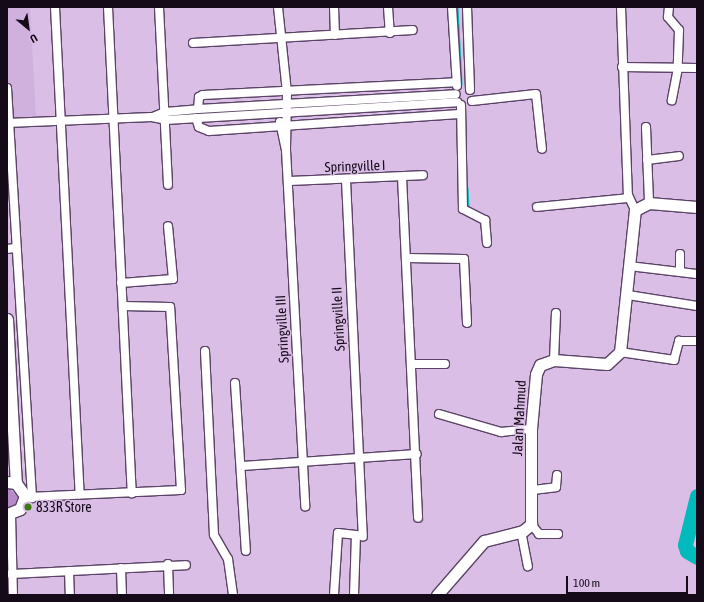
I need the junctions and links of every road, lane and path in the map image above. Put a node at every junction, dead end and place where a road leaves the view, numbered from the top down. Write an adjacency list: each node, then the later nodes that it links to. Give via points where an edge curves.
1 (55, 7): 31 (street)
2 (108, 7): 30 (street)
3 (159, 7): 28 (street)
4 (278, 7): 14 (street, Springville III)
5 (334, 7): 13 (street)
6 (388, 7): 12 (street)
7 (452, 7): 22 (street)
8 (467, 7): 20 (street)
9 (621, 7): 16 (street)
10 (669, 7): 17 (street, via 668,17 679,30)
11 (413, 30): 12 (street)
12 (390, 33): 13 (street)
13 (335, 35): 14 (street)
14 (279, 38): 15 (street); 21 (street, Springville III)
15 (193, 43)
16 (622, 67): 17 (street); 43 (street)
17 (678, 68): 18 (street); 23 (street)
18 (697, 68)
19 (7, 88): 32 (street)
20 (470, 90): 22 (street); 24 (street)
21 (283, 92): 22 (street); 25 (street, via 203,95 199,97); 26 (street, Springville III)
22 (457, 95): 24 (street); 26 (street); 27 (street)
23 (672, 100)
24 (472, 101): 35 (street, via 536,94)
25 (198, 109): 26 (street); 28 (street)
26 (284, 110): 29 (street); 33 (street, Springville III)
27 (459, 114): 33 (street); 49 (street, via 463,209 485,220)
28 (166, 116): 29 (street); 30 (street); 42 (street)
29 (196, 118): 33 (street, via 199,127 209,130)
30 (114, 119): 31 (street); 56 (street)
31 (61, 121): 32 (street); 80 (street)
32 (8, 123): 50 (street)
33 (284, 127): 41 (street, Springville III)
34 (646, 127): 37 (street)
35 (542, 150)
36 (679, 156): 37 (street)
37 (648, 160): 44 (street)
38 (423, 175): 39 (street, Springville I)
39 (402, 177): 40 (street, Springville I); 52 (street)
40 (346, 180): 41 (street, Springville I); 73 (street, Springville II)
41 (288, 181): 74 (street, Springville III)
42 (168, 185)
43 (629, 198): 45 (street); 47 (street)
44 (649, 203): 46 (street); 47 (street)
45 (537, 207)
46 (697, 207)
47 (635, 210): 53 (street)
48 (168, 226): 56 (street, via 173,279)
49 (487, 243)
50 (11, 249): 81 (street)
51 (680, 254): 54 (street)
52 (407, 258): 62 (street, via 464,259); 67 (street)
53 (629, 266): 54 (street); 57 (street)
54 (680, 272): 55 (street)
55 (697, 274)
56 (121, 283): 58 (street)
57 (628, 295): 59 (street); 65 (street)
58 (123, 306): 79 (street); 79 (street, via 170,307 183,486 177,492)
59 (697, 306)
60 (556, 313): 66 (street)
61 (7, 319): 77 (street)
62 (467, 323)
63 (697, 341): 65 (street, via 679,340 674,360)
64 (205, 351): 100 (street, via 214,535 228,559)
65 (620, 352): 66 (street, via 603,365)
66 (554, 360): 71 (street, Jalan Mahmud, via 543,363 537,371)
67 (412, 364): 68 (street); 72 (street)
68 (445, 364)
69 (235, 383): 75 (street)
70 (439, 414): 71 (street, via 501,432)
71 (531, 430): 78 (street, Jalan Mahmud)
72 (417, 454): 73 (street); 84 (street)
73 (362, 457): 74 (street); 88 (street, Springville II)
74 (303, 461): 75 (street); 82 (street, Springville III)
75 (242, 466): 89 (street)
76 (557, 475): 78 (street, via 556,487)
77 (11, 482): 81 (street)
78 (533, 490): 85 (street, Jalan Mahmud)
79 (132, 493): 80 (street)
80 (80, 494): 81 (street)
81 (28, 497): 83 (street, via 20,509)
82 (305, 506)
83 (9, 518): 95 (street)
84 (418, 518)
85 (531, 524): 86 (street); 87 (street, via 538,534)
86 (521, 532): 92 (street); 103 (street, via 484,541)
87 (558, 534)
88 (363, 538)
89 (246, 551)
90 (168, 564): 91 (street); 93 (street); 99 (street)
91 (186, 565)
92 (528, 566)
93 (121, 568): 94 (street); 98 (street)
94 (69, 571): 95 (street); 97 (street)
95 (11, 574): 96 (street)
96 (13, 595)
97 (70, 595)
98 (122, 595)
99 (169, 595)
100 (233, 595)
101 (334, 595): 102 (street, via 338,533 356,534)
102 (354, 595)
103 (437, 595)

